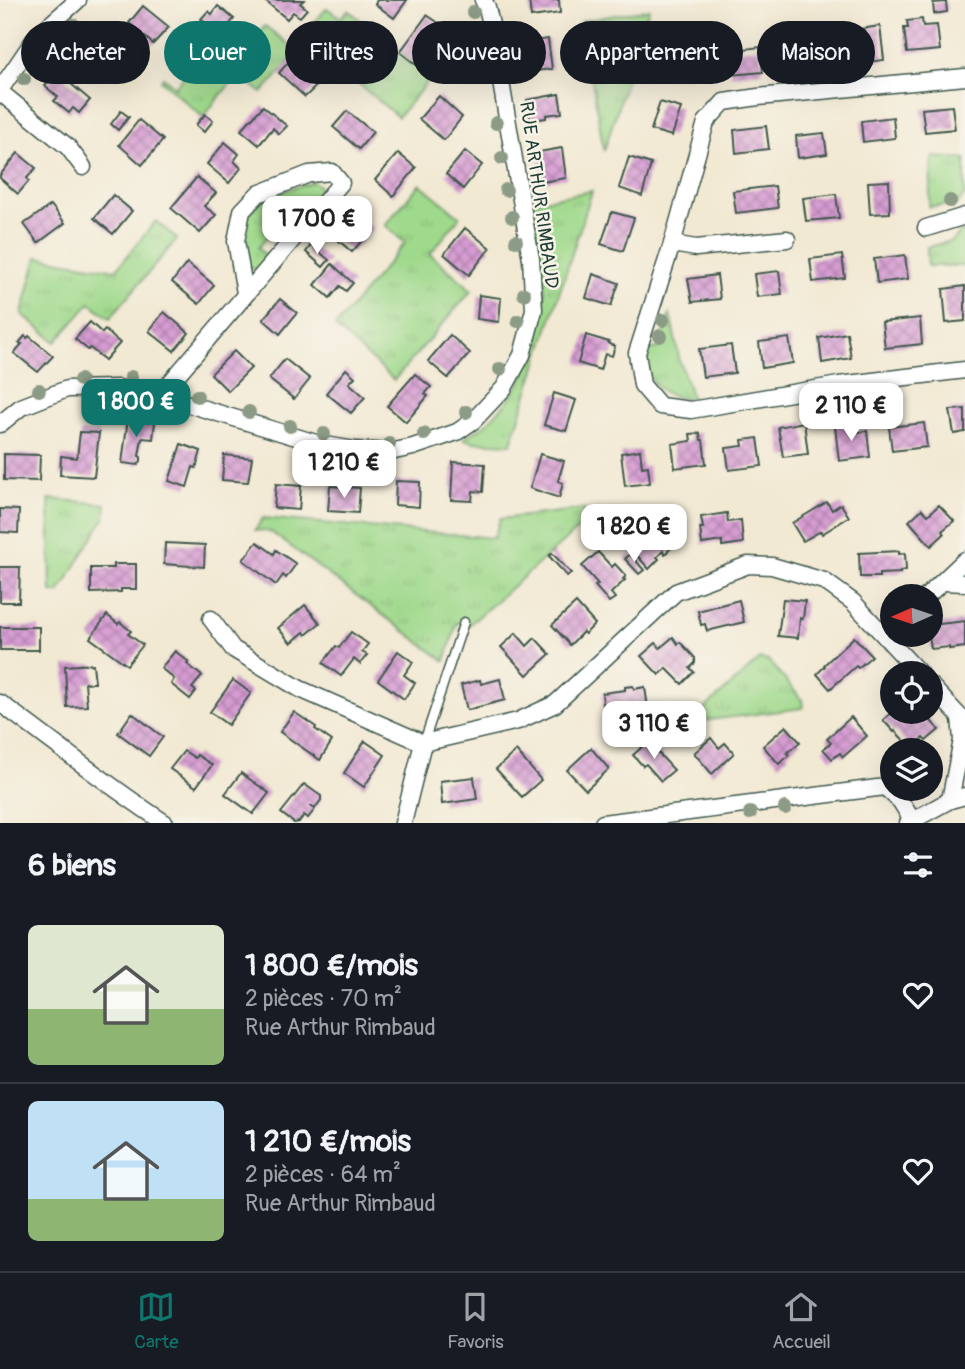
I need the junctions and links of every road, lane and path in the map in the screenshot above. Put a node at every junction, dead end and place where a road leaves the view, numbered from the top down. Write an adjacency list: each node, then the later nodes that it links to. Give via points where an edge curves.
1 (78, 0): 4 (street, via 36,37)
2 (488, 2): 12 (street, RUE ARTHUR RIMBAUD, via 533,284 534,310 522,355 504,388 457,432 390,452 319,444)
3 (965, 77): 9 (street, via 724,102 706,122)
4 (0, 91): 5 (street, via 68,147)
5 (83, 167)
6 (965, 216): 7 (street)
7 (926, 228)
8 (787, 239): 9 (street, via 696,248)
9 (673, 244): 11 (street, via 637,353 642,385 660,405 691,410)
10 (245, 293): 10 (street, via 341,183 332,172 309,174 258,194 242,211 236,241); 12 (street)
11 (965, 370)
12 (158, 397): 13 (street, RUE ARTHUR RIMBAUD, via 118,388 67,389 21,407)
13 (0, 423)
14 (965, 560): 15 (street)
15 (943, 582): 16 (street); 17 (street)
16 (965, 583)
17 (941, 584)
18 (211, 618): 24 (street, via 233,649 300,689)
19 (464, 622): 24 (lane)
20 (880, 624): 24 (street, via 824,581 772,566 748,565 676,592 555,704 518,721)
21 (943, 698): 23 (street)
22 (0, 703): 27 (street)
23 (963, 719): 25 (street)
24 (423, 743): 28 (street)
25 (958, 798): 26 (street)
26 (910, 821): 29 (street, via 901,802 885,787)
27 (165, 823)
28 (403, 823)
29 (603, 823)

